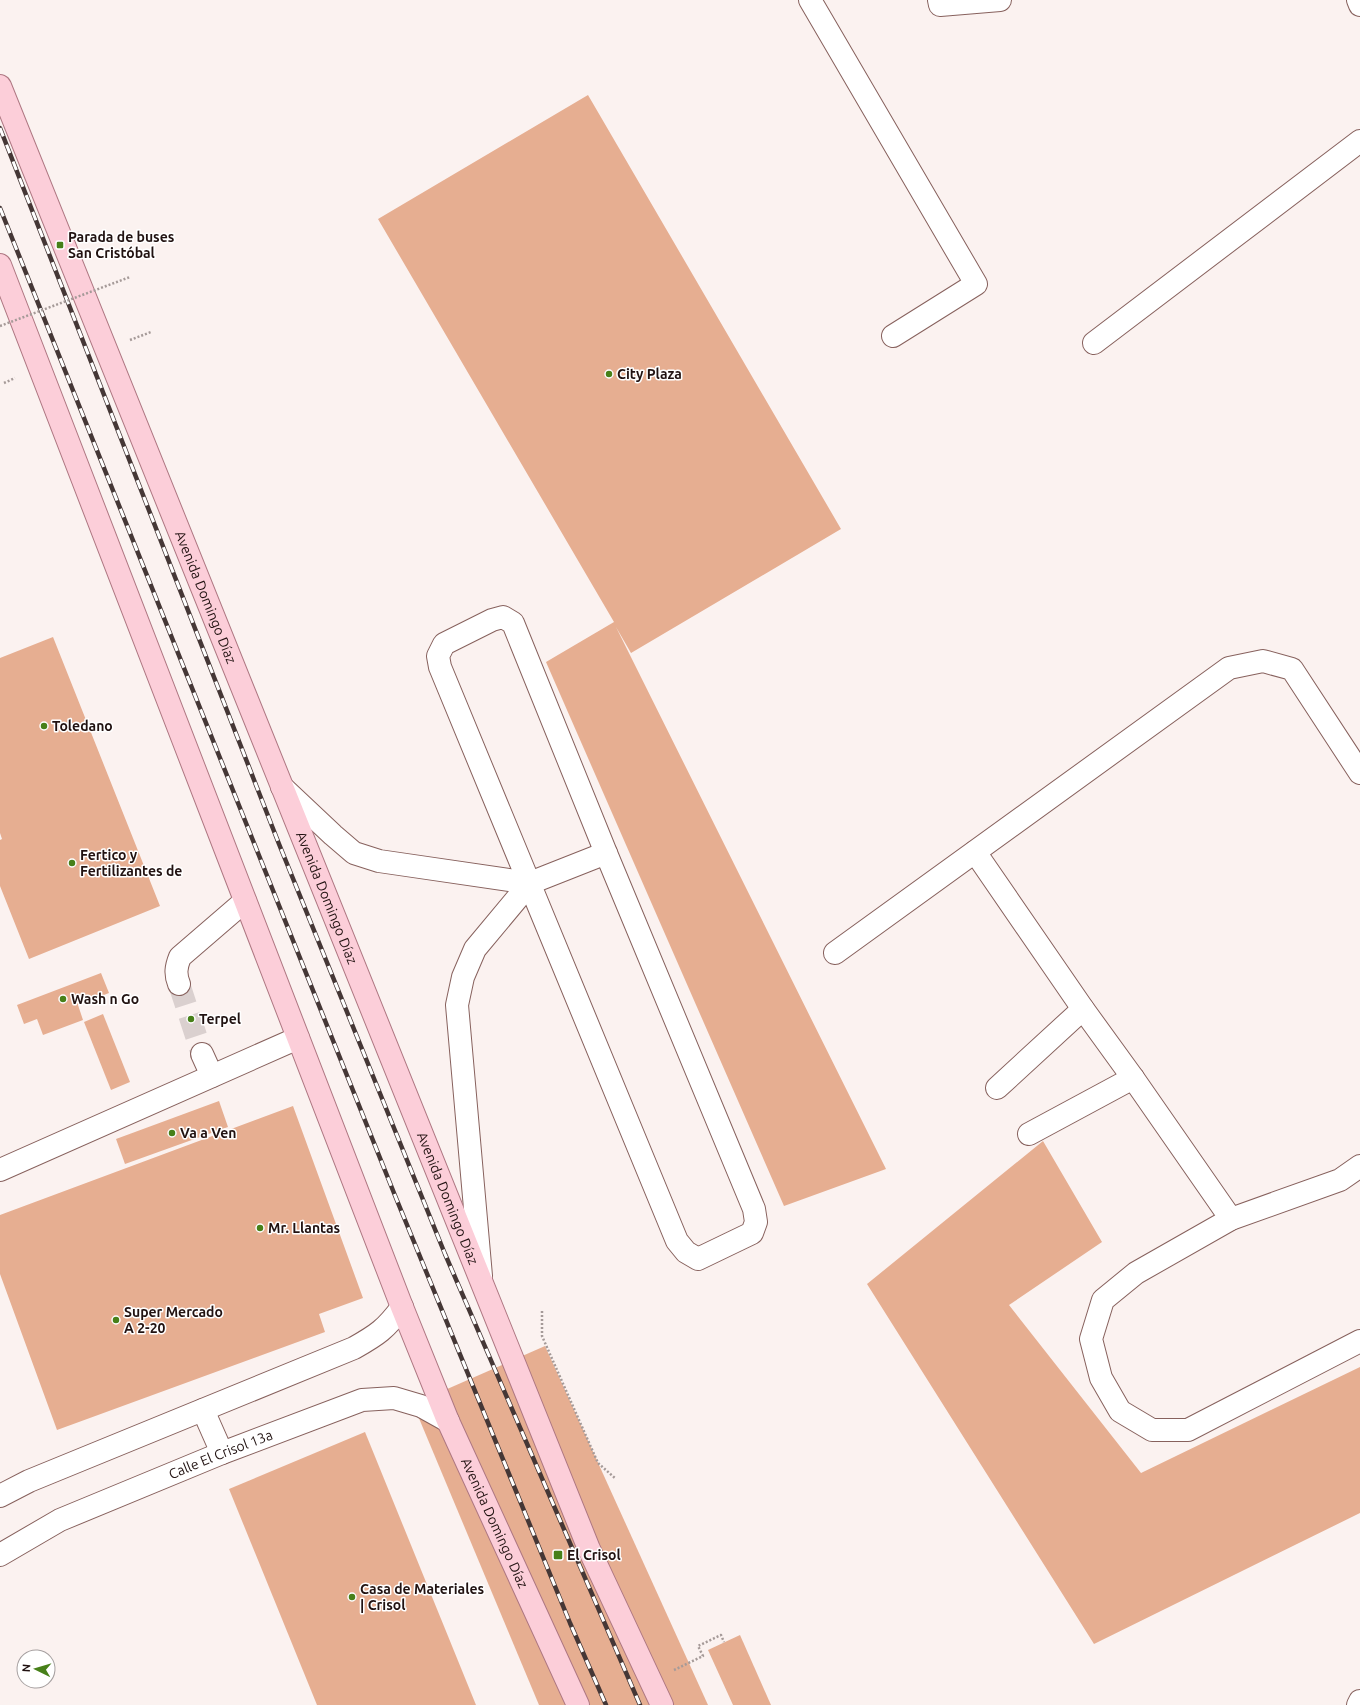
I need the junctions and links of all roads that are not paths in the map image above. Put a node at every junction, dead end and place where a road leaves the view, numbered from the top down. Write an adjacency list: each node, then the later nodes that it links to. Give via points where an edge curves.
1 (810, 0): 9 (street, via 976,284)
2 (939, 0): 3 (street, via 940,5)
3 (1000, 0)
4 (1358, 0): 5 (street)
5 (1360, 4)
6 (0, 86): 12 (main road, Avenida Domingo Díaz)
7 (1360, 140): 10 (street)
8 (0, 265): 16 (main road, Avenida Domingo Díaz)
9 (893, 336)
10 (1094, 343)
11 (1360, 773): 13 (street, via 1292,669 1263,661 1229,668)
12 (282, 786): 15 (street, via 354,853 379,861); 29 (main road, Avenida Domingo Díaz)
13 (975, 852): 17 (street); 19 (street)
14 (606, 853): 15 (street); 15 (street, via 513,623 503,617 492,620 444,644 438,656 440,667); 15 (street, via 754,1209 756,1222 752,1233 698,1259 686,1252 677,1241)
15 (530, 883): 29 (street, via 475,950 463,976 457,1005)
16 (245, 901): 18 (street, via 180,957 175,975); 20 (main road, Avenida Domingo Díaz)
17 (836, 953)
18 (179, 984)
19 (1083, 1009): 23 (street); 24 (street)
20 (298, 1038): 22 (street); 30 (main road, Avenida Domingo Díaz)
21 (202, 1054): 22 (street)
22 (212, 1076): 27 (street)
23 (1133, 1078): 25 (street); 28 (street)
24 (997, 1088)
25 (1029, 1134)
26 (1360, 1166): 28 (street, via 1340,1180)
27 (0, 1170)
28 (1231, 1219): 31 (street, via 1136,1273 1103,1300 1092,1339 1101,1378 1120,1411 1152,1430 1188,1430)
29 (482, 1283): 39 (main road, Avenida Domingo Díaz, via 589,1549)
30 (402, 1307): 32 (street, via 389,1324 354,1348); 33 (main road, Avenida Domingo Díaz)
31 (1360, 1341)
32 (203, 1410): 34 (street); 35 (street, via 29,1481)
33 (448, 1420): 34 (street, Calle El Crisol 13a, via 421,1406 394,1398 362,1400); 38 (main road, Avenida Domingo Díaz)
34 (222, 1453): 36 (street, Calle El Crisol 13a, via 60,1520)
35 (0, 1496)
36 (0, 1555)
37 (1360, 1701): 40 (street)
38 (573, 1702)
39 (662, 1705)
40 (1358, 1705)

